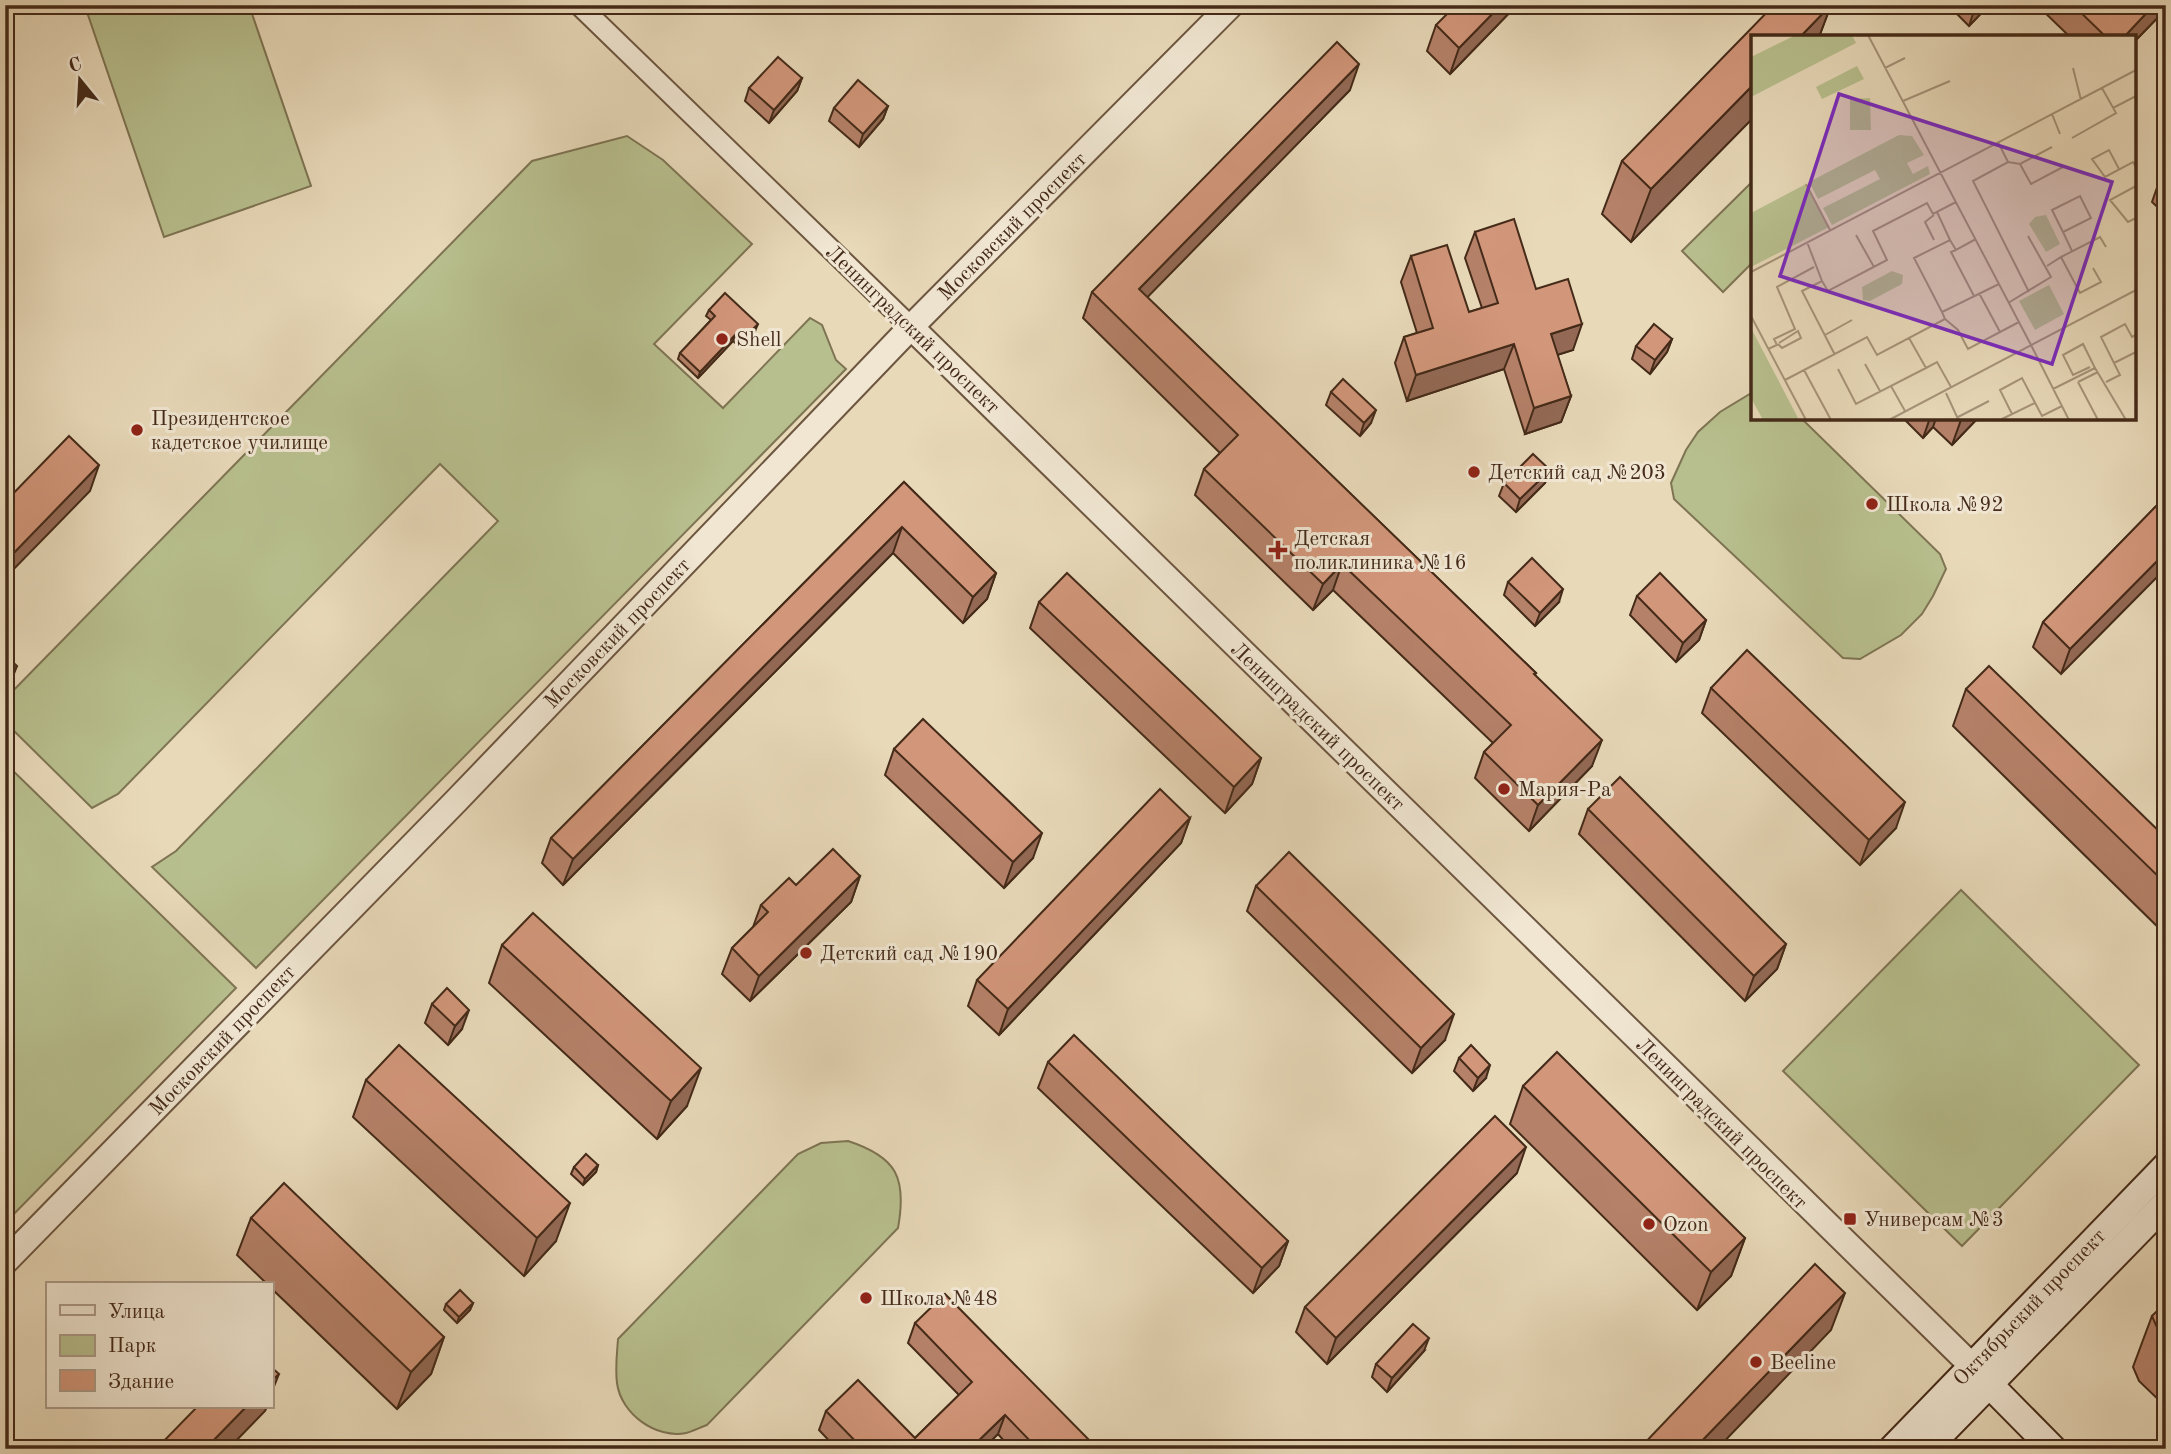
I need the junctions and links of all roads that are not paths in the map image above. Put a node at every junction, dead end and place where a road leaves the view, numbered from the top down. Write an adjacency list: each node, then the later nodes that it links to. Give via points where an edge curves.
1 (579, 5): 3 (street, Ленинградский проспект)
2 (1231, 5): 3 (street, Московский проспект)
3 (911, 327): 6 (street, Московский проспект); 7 (street, Ленинградский проспект)
4 (2166, 1166): 7 (main road, Октябрьский проспект)
5 (2166, 1203): 7 (main road, Октябрьский проспект)
6 (5, 1262)
7 (1980, 1375): 8 (main road, Октябрьский проспект); 9 (main road, Октябрьский проспект); 10 (main road, Ленинградский проспект)
8 (1892, 1449)
9 (1926, 1449)
10 (2053, 1449)

